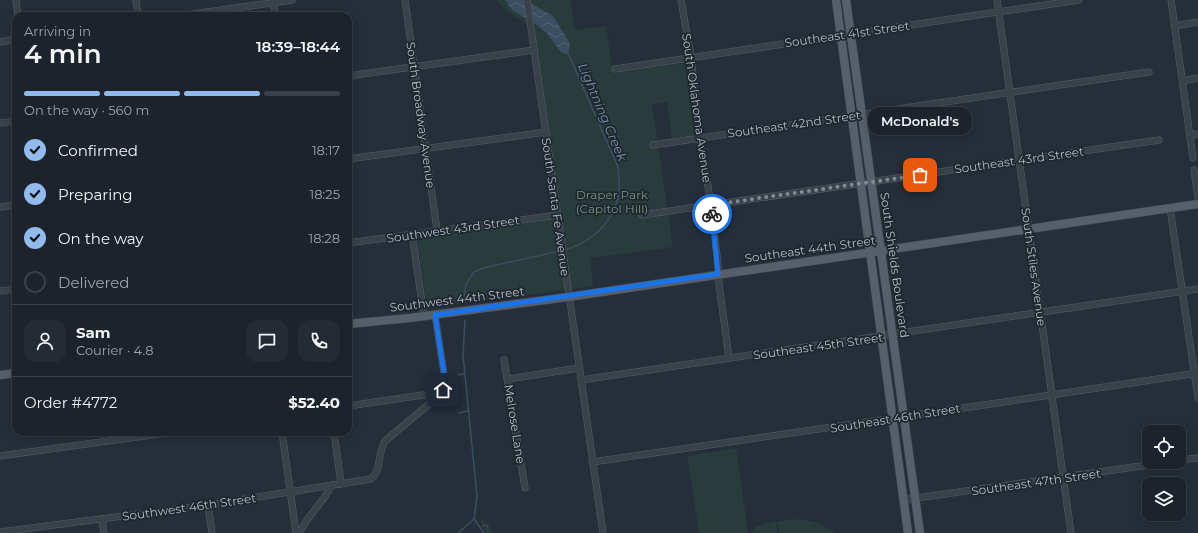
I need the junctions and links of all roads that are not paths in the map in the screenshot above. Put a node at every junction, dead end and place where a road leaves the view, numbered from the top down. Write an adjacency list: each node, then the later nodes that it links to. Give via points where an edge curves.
1 (16, 0): 14 (street)
2 (136, 0): 15 (street)
3 (292, 0): 12 (street)
4 (405, 0): 26 (street, South Broadway Avenue)
5 (528, 0): 24 (street, South Santa Fe Avenue)
6 (681, 0): 25 (street, South Oklahoma Avenue)
7 (836, 0): 21 (main road, South Shields Boulevard)
8 (846, 0): 20 (main road, South Shields Boulevard)
9 (997, 0): 13 (street, South Stiles Avenue)
10 (1079, 0): 13 (street, Southeast 41st Street)
11 (1171, 0): 19 (street)
12 (273, 1): 16 (street); 17 (street)
13 (999, 11): 20 (street, Southeast 41st Street); 32 (street, South Stiles Avenue)
14 (18, 12)
15 (138, 12)
16 (204, 12)
17 (275, 12)
18 (1198, 22): 19 (street)
19 (1175, 26): 31 (street)
20 (851, 33): 21 (street, Southeast 41st Street); 33 (main road, South Shields Boulevard)
21 (841, 35): 25 (street, Southeast 41st Street); 34 (main road, South Shields Boulevard)
22 (12, 40): 23 (street)
23 (0, 42)
24 (534, 50): 26 (street); 37 (street, South Santa Fe Avenue)
25 (690, 57): 27 (street, Southeast 41st Street); 40 (street, South Oklahoma Avenue)
26 (414, 67): 29 (street); 43 (street, South Broadway Avenue)
27 (615, 69)
28 (1149, 72): 32 (street, Southeast 42nd Street)
29 (352, 75)
30 (1198, 78): 31 (street)
31 (1183, 81): 39 (street)
32 (1010, 92): 33 (street, Southeast 42nd Street); 46 (street, South Stiles Avenue)
33 (862, 114): 34 (street, Southeast 42nd Street); 48 (main road, South Shields Boulevard)
34 (852, 116): 40 (street, Southeast 42nd Street); 49 (main road, South Shields Boulevard)
35 (12, 122): 36 (street)
36 (0, 123)
37 (546, 132): 43 (street); 56 (street, South Santa Fe Avenue)
38 (1198, 134): 39 (street)
39 (1190, 135): 45 (street)
40 (700, 138): 42 (street, Southeast 42nd Street); 52 (street, South Oklahoma Avenue)
41 (1159, 140): 46 (street, Southeast 43rd Street)
42 (653, 145)
43 (426, 148): 44 (street); 59 (street, South Broadway Avenue)
44 (352, 158)
45 (1193, 158)
46 (1019, 160): 48 (street, Southeast 43rd Street); 58 (street, South Stiles Avenue)
47 (1194, 170): 50 (street)
48 (872, 182): 49 (street, Southeast 43rd Street); 62 (main road, South Shields Boulevard)
49 (862, 183): 52 (street, Southeast 43rd Street); 63 (main road, South Shields Boulevard)
50 (1198, 198)
51 (1198, 204): 55 (main road, Southeast 44th Street)
52 (711, 205): 57 (street, Southeast 43rd Street); 64 (street, South Oklahoma Avenue)
53 (12, 206): 54 (street)
54 (0, 207)
55 (1170, 208): 58 (main road, Southeast 44th Street); 68 (street)
56 (558, 215): 59 (street, Southwest 43rd Street); 69 (street, South Santa Fe Avenue)
57 (642, 215)
58 (1029, 229): 62 (main road, Southeast 44th Street); 70 (street, South Stiles Avenue)
59 (437, 230): 60 (street, Southwest 43rd Street)
60 (412, 234): 61 (street, Southwest 43rd Street); 72 (street)
61 (352, 242)
62 (881, 251): 63 (main road, Southeast 44th Street); 74 (main road, South Shields Boulevard)
63 (871, 252): 64 (main road, Southeast 44th Street); 75 (main road, South Shields Boulevard)
64 (718, 274): 69 (main road, Southeast 44th Street); 76 (street, South Oklahoma Avenue)
65 (1198, 289): 68 (street, Southeast 45th Street)
66 (12, 290): 67 (street)
67 (0, 291)
68 (1183, 292): 70 (street, Southeast 45th Street); 80 (street)
69 (568, 297): 71 (main road, Southwest 44th Street); 78 (street, South Santa Fe Avenue)
70 (1040, 313): 74 (street, Southeast 45th Street); 84 (street, South Stiles Avenue)
71 (435, 315): 72 (main road, Southwest 44th Street); 85 (street, via 445,380 443,390)
72 (424, 316): 73 (main road, Southwest 44th Street)
73 (352, 324)
74 (892, 335): 75 (street, Southeast 45th Street); 88 (main road, South Shields Boulevard)
75 (881, 336): 76 (street, Southeast 45th Street); 89 (main road, South Shields Boulevard)
76 (729, 358): 83 (street, Southeast 45th Street)
77 (504, 360): 82 (street, Melrose Lane)
78 (579, 368): 82 (street); 83 (street, South Santa Fe Avenue)
79 (12, 374): 81 (main road)
80 (1196, 374): 84 (street, Southeast 46th Street); 86 (street)
81 (0, 375)
82 (508, 379): 101 (street, Melrose Lane)
83 (581, 380): 96 (street, South Santa Fe Avenue)
84 (1052, 395): 88 (street, Southeast 46th Street); 98 (street, South Stiles Avenue)
85 (437, 398): 87 (street, via 417,396); 99 (street, Southwest 46th Street, via 386,441 373,478)
86 (1198, 398)
87 (352, 405)
88 (904, 416): 89 (street, Southeast 46th Street); 103 (main road, South Shields Boulevard)
89 (892, 418): 96 (street, Southeast 46th Street); 104 (main road, South Shields Boulevard)
90 (144, 436): 93 (street)
91 (283, 436): 102 (street)
92 (335, 436): 99 (street)
93 (0, 456)
94 (1198, 458): 95 (street)
95 (1186, 459)
96 (592, 462): 112 (street, South Santa Fe Avenue)
97 (1142, 466): 98 (street, Southeast 47th Street)
98 (1064, 478): 103 (street, Southeast 47th Street); 115 (street, South Stiles Avenue)
99 (341, 484): 100 (street, Southwest 46th Street)
100 (332, 485): 102 (street, Southwest 46th Street); 111 (street)
101 (525, 488)
102 (290, 491): 105 (street, Southwest 46th Street); 110 (street)
103 (915, 499): 104 (street, Southeast 47th Street); 114 (main road, South Shields Boulevard)
104 (903, 500): 113 (main road, South Shields Boulevard)
105 (208, 505): 106 (street, Southwest 46th Street); 109 (street)
106 (102, 519): 107 (street, Southwest 46th Street); 108 (street)
107 (0, 532)
108 (104, 533)
109 (212, 533)
110 (296, 533)
111 (300, 533)
112 (602, 533)
113 (908, 533)
114 (920, 533)
115 (1071, 533)

